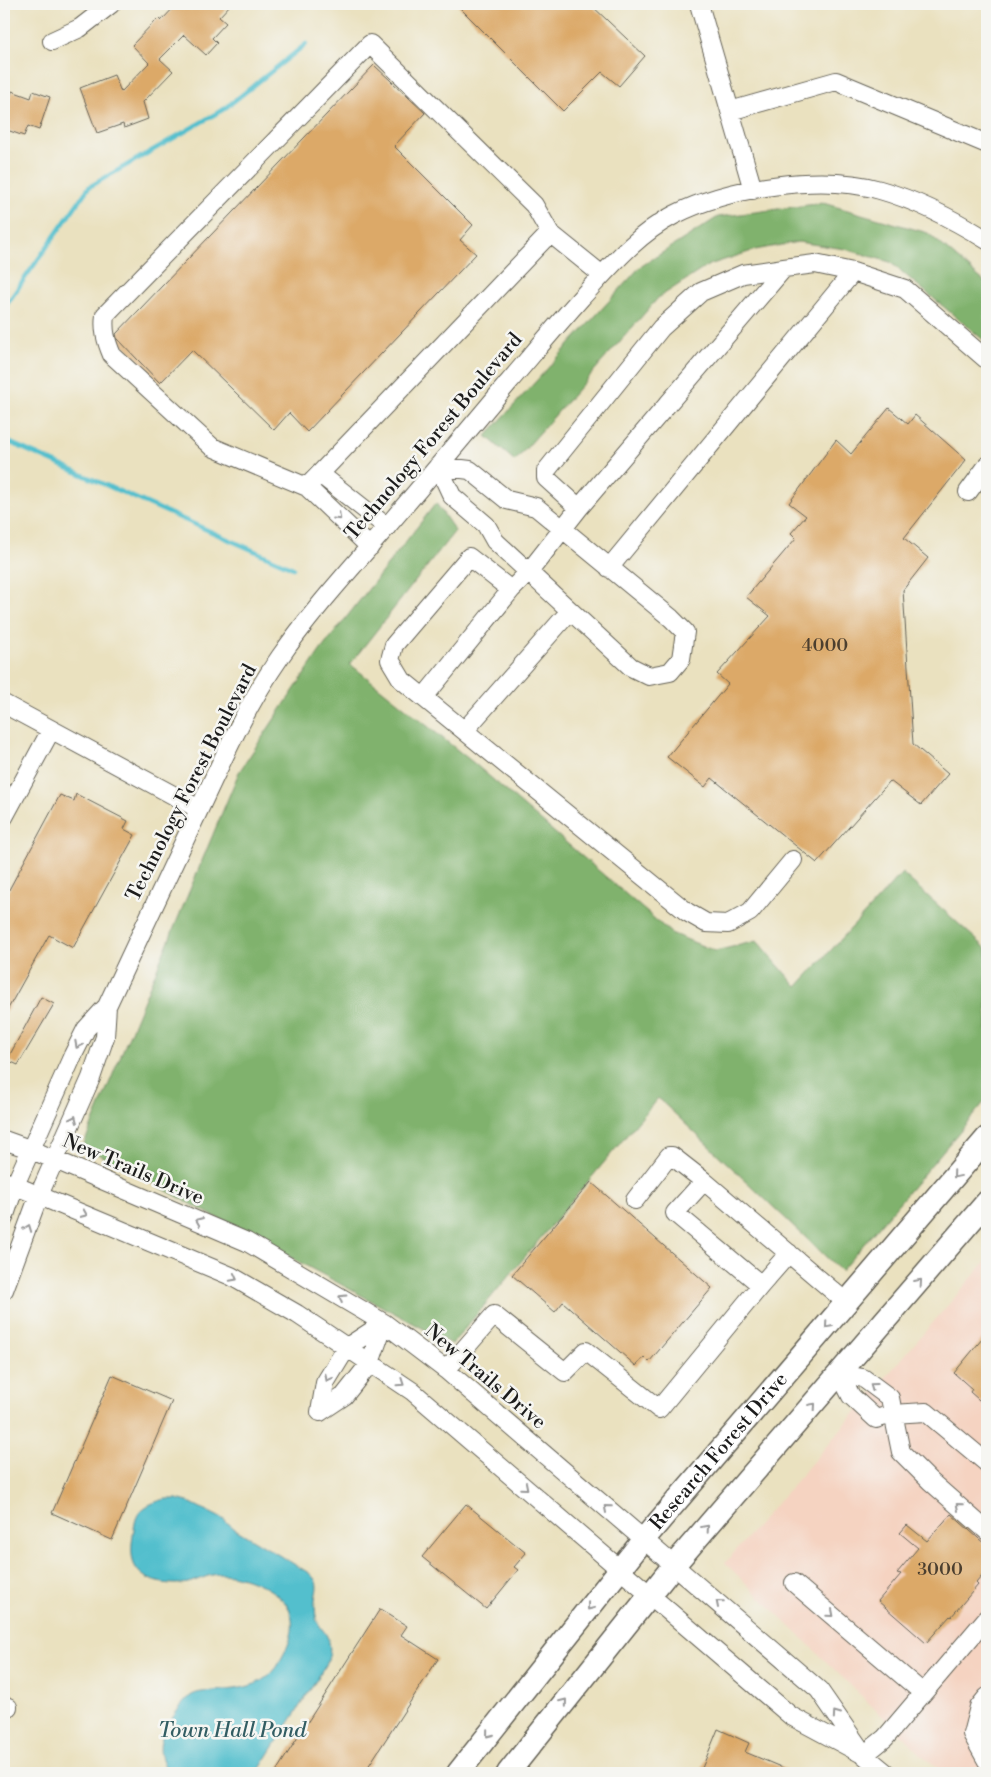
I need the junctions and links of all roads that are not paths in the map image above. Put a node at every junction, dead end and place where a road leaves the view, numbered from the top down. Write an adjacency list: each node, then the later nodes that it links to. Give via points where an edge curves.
1 (111, 4): 3 (street, via 80,28)
2 (699, 4): 4 (street)
3 (52, 41)
4 (730, 111): 5 (street, via 836,81); 6 (street)
5 (987, 144)
6 (753, 190): 8 (street, Technology Forest Boulevard, via 811,184 877,189 938,212); 11 (street, Technology Forest Boulevard, via 708,202 674,216 639,238)
7 (550, 233): 11 (street); 15 (street); 16 (street, via 534,205 370,44 105,315 104,333 112,355 212,447)
8 (987, 240)
9 (784, 268): 10 (street, via 815,264); 18 (street); 18 (street, via 743,274 700,292 660,328 546,471 546,478)
10 (853, 272): 12 (street, via 906,289); 22 (street)
11 (602, 275): 13 (street, Technology Forest Boulevard)
12 (987, 360)
13 (438, 466): 19 (street, Technology Forest Boulevard); 20 (street, via 470,470 506,500 536,507); 23 (street, via 452,496 486,525 495,542)
14 (987, 466): 17 (street)
15 (320, 474): 16 (street); 19 (street)
16 (308, 487): 21 (street, one-way to 21)
17 (968, 492)
18 (579, 508): 20 (street)
19 (387, 527): 21 (street, Technology Forest Boulevard)
20 (562, 529): 22 (street); 23 (street)
21 (370, 547): 30 (street, Technology Forest Boulevard, via 279,658 252,702)
22 (609, 568): 25 (street, via 685,632 681,659 670,672 649,676 631,667)
23 (528, 573): 24 (street); 25 (street)
24 (510, 590): 26 (street); 26 (street, via 469,557 394,645 390,660 402,680)
25 (570, 611): 29 (street)
26 (424, 698): 29 (street)
27 (4, 704): 28 (street)
28 (51, 730): 30 (street); 31 (street)
29 (465, 730): 32 (street, via 687,912 706,923 728,924 750,912)
30 (199, 809): 33 (street, Technology Forest Boulevard)
31 (4, 818)
32 (793, 860)
33 (107, 1006): 36 (street, Technology Forest Boulevard, one-way to 36, via 86,1029 72,1055); 37 (street, Technology Forest Boulevard, one-way to 33, via 105,1037)
34 (987, 1138): 47 (main road, Research Forest Drive, one-way to 47)
35 (4, 1140): 36 (street, New Trails Drive)
36 (32, 1150): 37 (street, New Trails Drive); 39 (street, Technology Forest Boulevard)
37 (56, 1160): 40 (street, Technology Forest Boulevard); 48 (street, New Trails Drive, one-way to 37, via 247,1242)
38 (704, 1180): 41 (street, via 669,1156); 44 (street); 45 (street, via 675,1214)
39 (10, 1183): 40 (street, New Trails Drive); 43 (street, Technology Forest Boulevard)
40 (39, 1195): 46 (street, Technology Forest Boulevard, one-way to 40); 49 (street, New Trails Drive, one-way to 49, via 230,1276)
41 (635, 1200)
42 (987, 1202): 52 (main road, Research Forest Drive, one-way to 42)
43 (4, 1218)
44 (789, 1253): 45 (street); 47 (street)
45 (761, 1285): 51 (street, via 659,1409 586,1351 565,1372 494,1315)
46 (4, 1290)
47 (847, 1303): 56 (main road, Research Forest Drive, one-way to 56)
48 (384, 1323): 49 (street); 50 (street); 51 (street, New Trails Drive)
49 (347, 1347): 50 (street, New Trails Drive); 50 (street, one-way to 50, via 324,1383 320,1412 344,1396)
50 (370, 1363): 58 (street, New Trails Drive, one-way to 58, via 412,1391)
51 (446, 1370): 56 (street, New Trails Drive, one-way to 51)
52 (840, 1374): 53 (street, via 851,1396 876,1419); 57 (main road, Research Forest Drive, one-way to 52)
53 (892, 1414): 54 (street, via 926,1412); 55 (street, one-way to 53, via 901,1452)
54 (987, 1463)
55 (987, 1531)
56 (644, 1539): 57 (street, New Trails Drive); 58 (main road, Research Forest Drive)
57 (674, 1565): 60 (main road, Research Forest Drive); 64 (street, New Trails Drive, one-way to 57, via 820,1690)
58 (621, 1569): 60 (street, New Trails Drive); 66 (main road, Research Forest Drive, one-way to 66)
59 (794, 1583): 62 (street, one-way to 62)
60 (651, 1594): 64 (street, New Trails Drive, via 791,1716); 67 (main road, Research Forest Drive, one-way to 60)
61 (987, 1618): 62 (street)
62 (923, 1693): 64 (street, via 886,1738)
63 (987, 1697): 65 (street, via 979,1707 972,1734)
64 (864, 1755): 68 (street, New Trails Drive)
65 (987, 1761)
66 (458, 1773)
67 (508, 1773)
68 (886, 1773)

